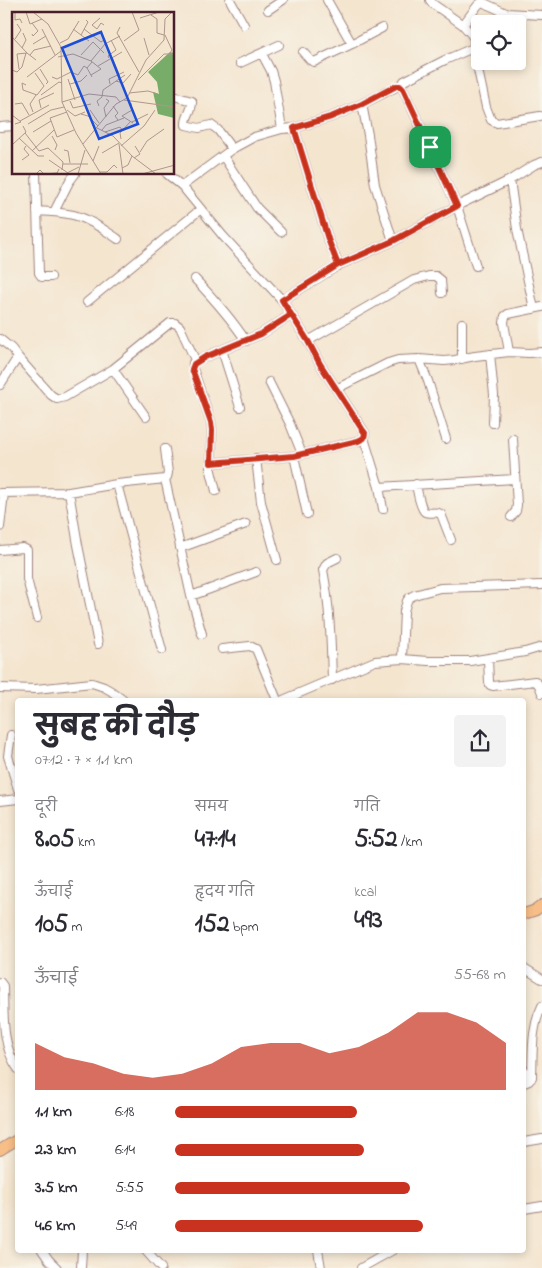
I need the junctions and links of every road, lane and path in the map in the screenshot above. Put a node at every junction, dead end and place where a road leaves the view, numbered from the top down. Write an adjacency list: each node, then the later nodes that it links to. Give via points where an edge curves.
1 (230, 0): 7 (street)
2 (283, 0): 5 (street)
3 (327, 0): 11 (street)
4 (430, 0): 8 (street)
5 (268, 10)
6 (542, 16): 8 (street, via 506,13 482,2)
7 (244, 25)
8 (463, 25): 10 (street)
9 (382, 28): 11 (street)
10 (471, 34)
11 (352, 44): 14 (street, via 314,62)
12 (279, 45): 15 (street)
13 (471, 49): 18 (street, via 404,81)
14 (304, 52)
15 (262, 54): 16 (street); 23 (street, via 274,81)
16 (240, 63)
17 (478, 70): 21 (street, via 491,120 497,123)
18 (400, 86): 20 (street); 32 (street)
19 (175, 96): 24 (street, via 192,101 186,125 199,128 211,125)
20 (362, 104): 22 (street); 38 (street, via 376,185)
21 (540, 116)
22 (294, 128): 23 (street); 39 (street)
23 (282, 129): 24 (street, via 254,136)
24 (232, 149): 25 (street)
25 (223, 156): 31 (street); 36 (street, via 256,208)
26 (542, 162): 30 (street)
27 (36, 175): 34 (street)
28 (74, 175): 35 (street)
29 (168, 175): 31 (street)
30 (510, 180): 32 (street); 46 (street, via 517,229)
31 (182, 186): 33 (street)
32 (457, 206): 38 (street); 40 (street)
33 (201, 209): 44 (street); 45 (street)
34 (37, 211): 35 (street); 41 (street, via 40,275)
35 (54, 212): 37 (street, via 79,216)
36 (281, 232)
37 (118, 239)
38 (393, 241): 39 (street)
39 (338, 265): 44 (street)
40 (476, 266)
41 (51, 277)
42 (194, 279): 50 (street)
43 (442, 293): 51 (street, via 436,276 414,280)
44 (282, 300): 47 (street)
45 (87, 302)
46 (538, 308): 53 (street, via 508,314 504,318)
47 (291, 315): 50 (street); 51 (street)
48 (462, 323): 58 (street)
49 (0, 339): 56 (street)
50 (246, 341): 52 (street)
51 (308, 341): 63 (street)
52 (222, 350): 59 (street); 64 (street)
53 (509, 352): 54 (street); 55 (street)
54 (542, 352)
55 (490, 354): 58 (street); 66 (street)
56 (18, 357): 60 (street, via 57,399); 62 (street)
57 (419, 359): 58 (street); 63 (street, via 388,363); 68 (street)
58 (462, 359)
59 (196, 362): 60 (street, via 180,328 170,323); 73 (street, via 192,369 211,422)
60 (113, 369): 65 (street)
61 (269, 382): 71 (street, via 290,424)
62 (0, 385)
63 (336, 389): 67 (street, via 365,433)
64 (240, 407)
65 (146, 417)
66 (493, 423)
67 (364, 438): 71 (street); 78 (street)
68 (446, 439)
69 (513, 439): 75 (street)
70 (165, 449): 74 (street, via 168,476)
71 (298, 455): 72 (street); 83 (street)
72 (256, 458): 73 (street); 91 (street, via 261,502)
73 (211, 463): 79 (street)
74 (164, 479): 76 (street); 88 (street)
75 (515, 479): 77 (street); 84 (street, via 516,508)
76 (117, 484): 80 (street); 100 (street)
77 (416, 484): 78 (street); 87 (street, via 422,509 441,514)
78 (379, 487): 82 (street)
79 (216, 491)
80 (69, 492): 81 (street); 97 (street)
81 (2, 493): 86 (street)
82 (383, 509)
83 (307, 514)
84 (511, 517)
85 (246, 524): 88 (street)
86 (0, 527)
87 (450, 540)
88 (180, 548): 94 (street)
89 (0, 550): 95 (street, via 27,550 27,579)
90 (337, 558): 103 (street, via 327,563 323,570 330,616)
91 (277, 560)
92 (256, 572): 94 (street)
93 (542, 585): 101 (street, via 440,588 414,595 407,601 404,611)
94 (191, 596): 96 (street)
95 (38, 618)
96 (202, 634)
97 (98, 644)
98 (542, 647): 102 (street)
99 (222, 649): 107 (street, via 250,646 256,649)
100 (162, 650)
101 (402, 659): 102 (street, via 428,662); 103 (street, via 375,661)
102 (488, 659): 105 (street, via 491,685 535,681)
103 (332, 680): 108 (street)
104 (0, 688): 106 (street, via 36,689 92,683 111,690)
105 (542, 693)
106 (121, 698)
107 (276, 698)
108 (289, 698)
109 (11, 735): 110 (street, via 8,756)
110 (15, 779)
111 (15, 799): 112 (street)
112 (0, 801)
113 (542, 905): 114 (main road)
114 (526, 913)
115 (526, 969): 116 (street)
116 (542, 979)
117 (0, 982): 119 (street, via 6,1036)
118 (542, 1006): 120 (street, via 533,1032)
119 (15, 1064)
120 (528, 1081)
121 (542, 1139): 123 (street)
122 (15, 1141): 124 (main road)
123 (526, 1142)
124 (0, 1150)
125 (542, 1206): 126 (street)
126 (526, 1209)
127 (44, 1253): 132 (street)
128 (82, 1253): 133 (street)
129 (148, 1253): 134 (street)
130 (318, 1253): 135 (street)
131 (388, 1253): 136 (street)
132 (58, 1268)
133 (81, 1268)
134 (161, 1268)
135 (321, 1268)
136 (361, 1268)

